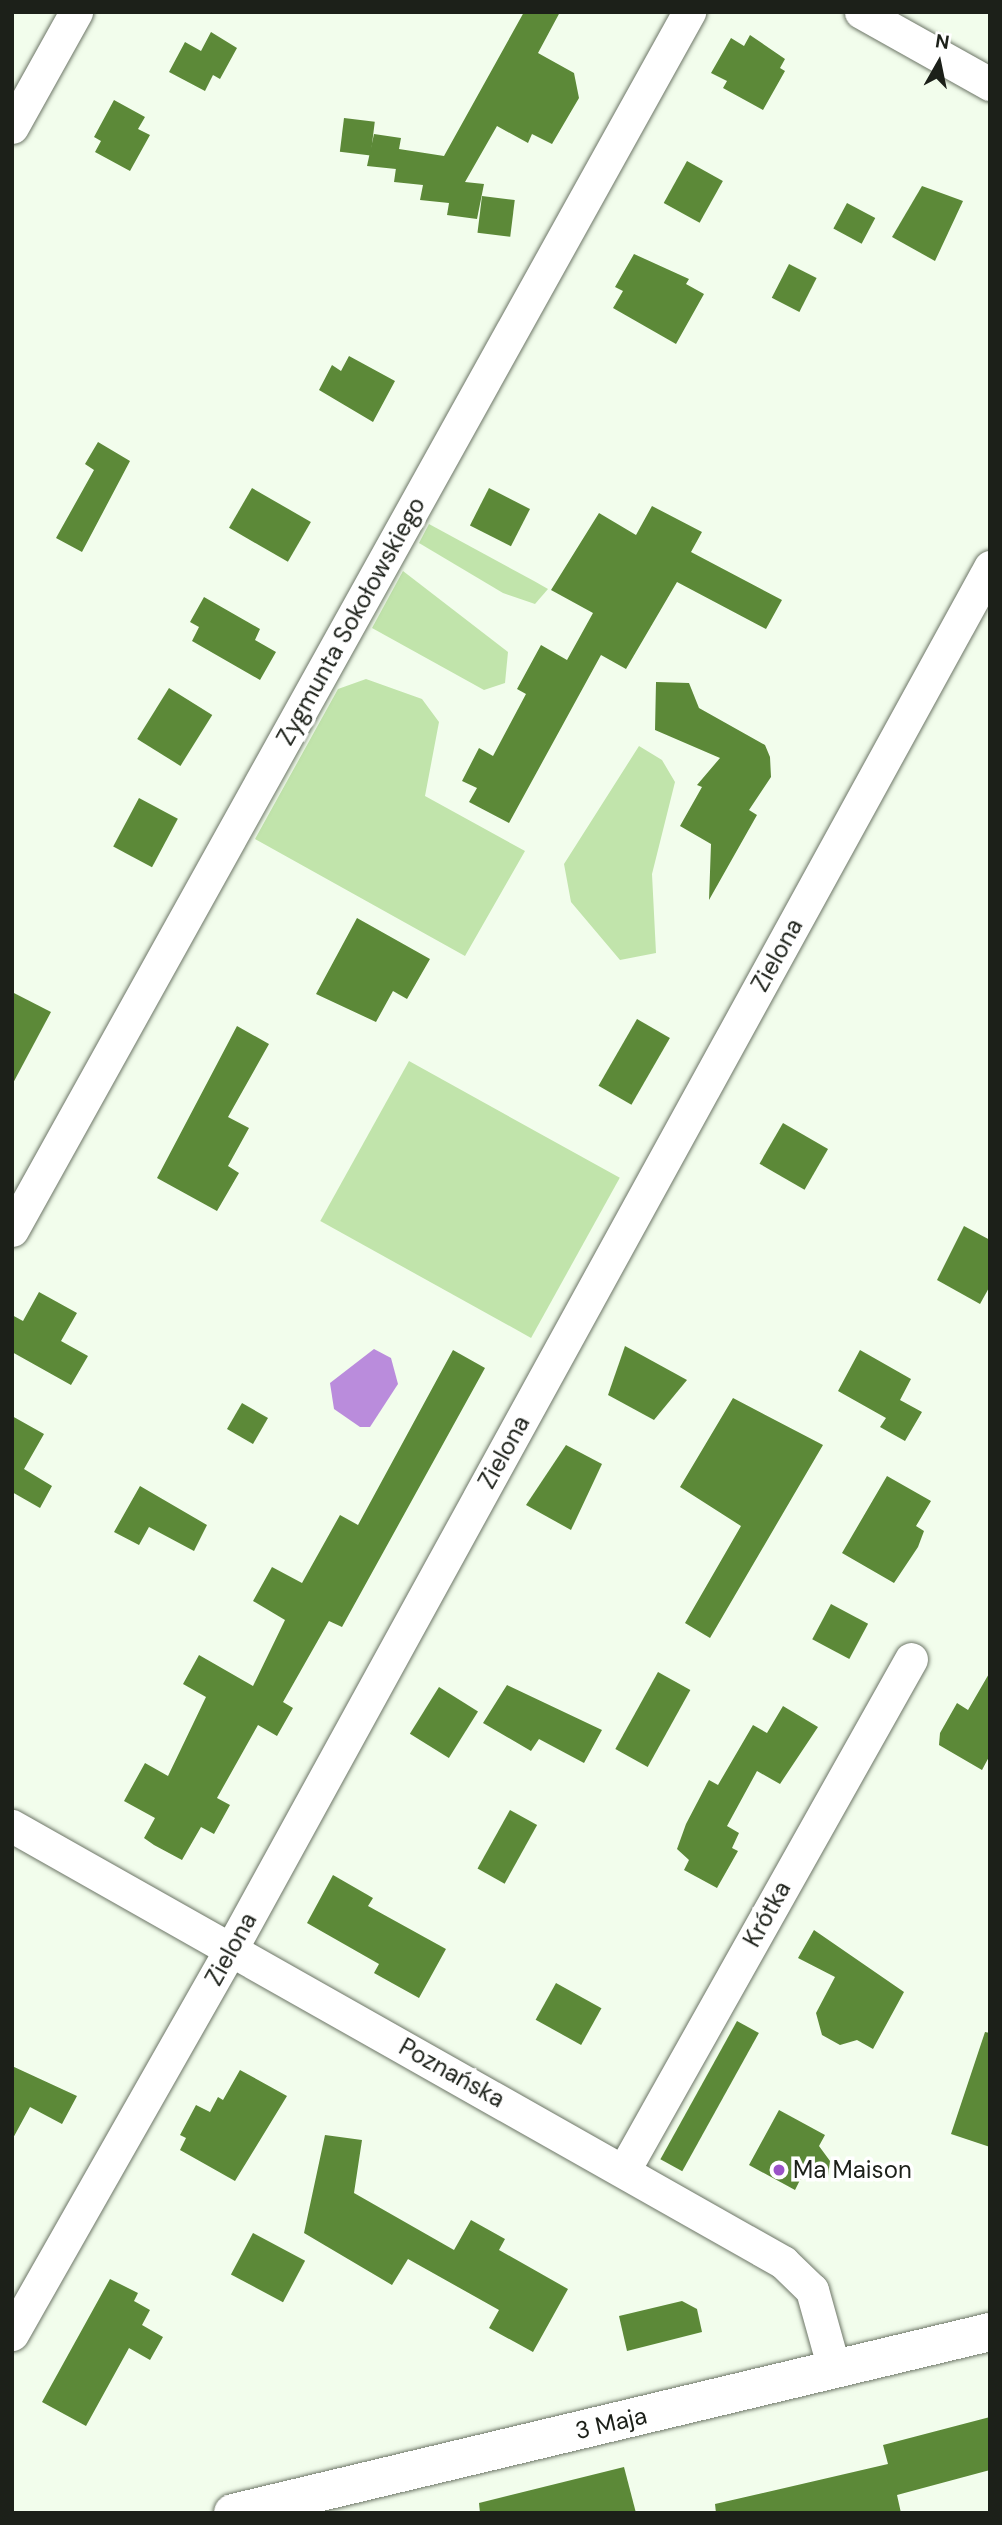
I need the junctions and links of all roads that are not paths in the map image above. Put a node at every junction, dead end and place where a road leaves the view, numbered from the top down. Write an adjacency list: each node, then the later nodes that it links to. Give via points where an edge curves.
1 (76, 12): 5 (street)
2 (689, 12): 7 (street, Zygmunta Sokołowskiego)
3 (861, 12): 4 (street)
4 (990, 84)
5 (12, 127)
6 (990, 567): 10 (street, Zielona)
7 (12, 1230)
8 (911, 1659): 11 (street, Krótka)
9 (12, 1826): 10 (street, Poznańska)
10 (231, 1949): 11 (street, Poznańska); 13 (street, Zielona)
11 (624, 2170): 14 (street, Poznańska, via 803,2279 821,2311)
12 (990, 2332): 14 (street, 3 Maja)
13 (12, 2334)
14 (834, 2369): 15 (street, 3 Maja)
15 (233, 2513)

